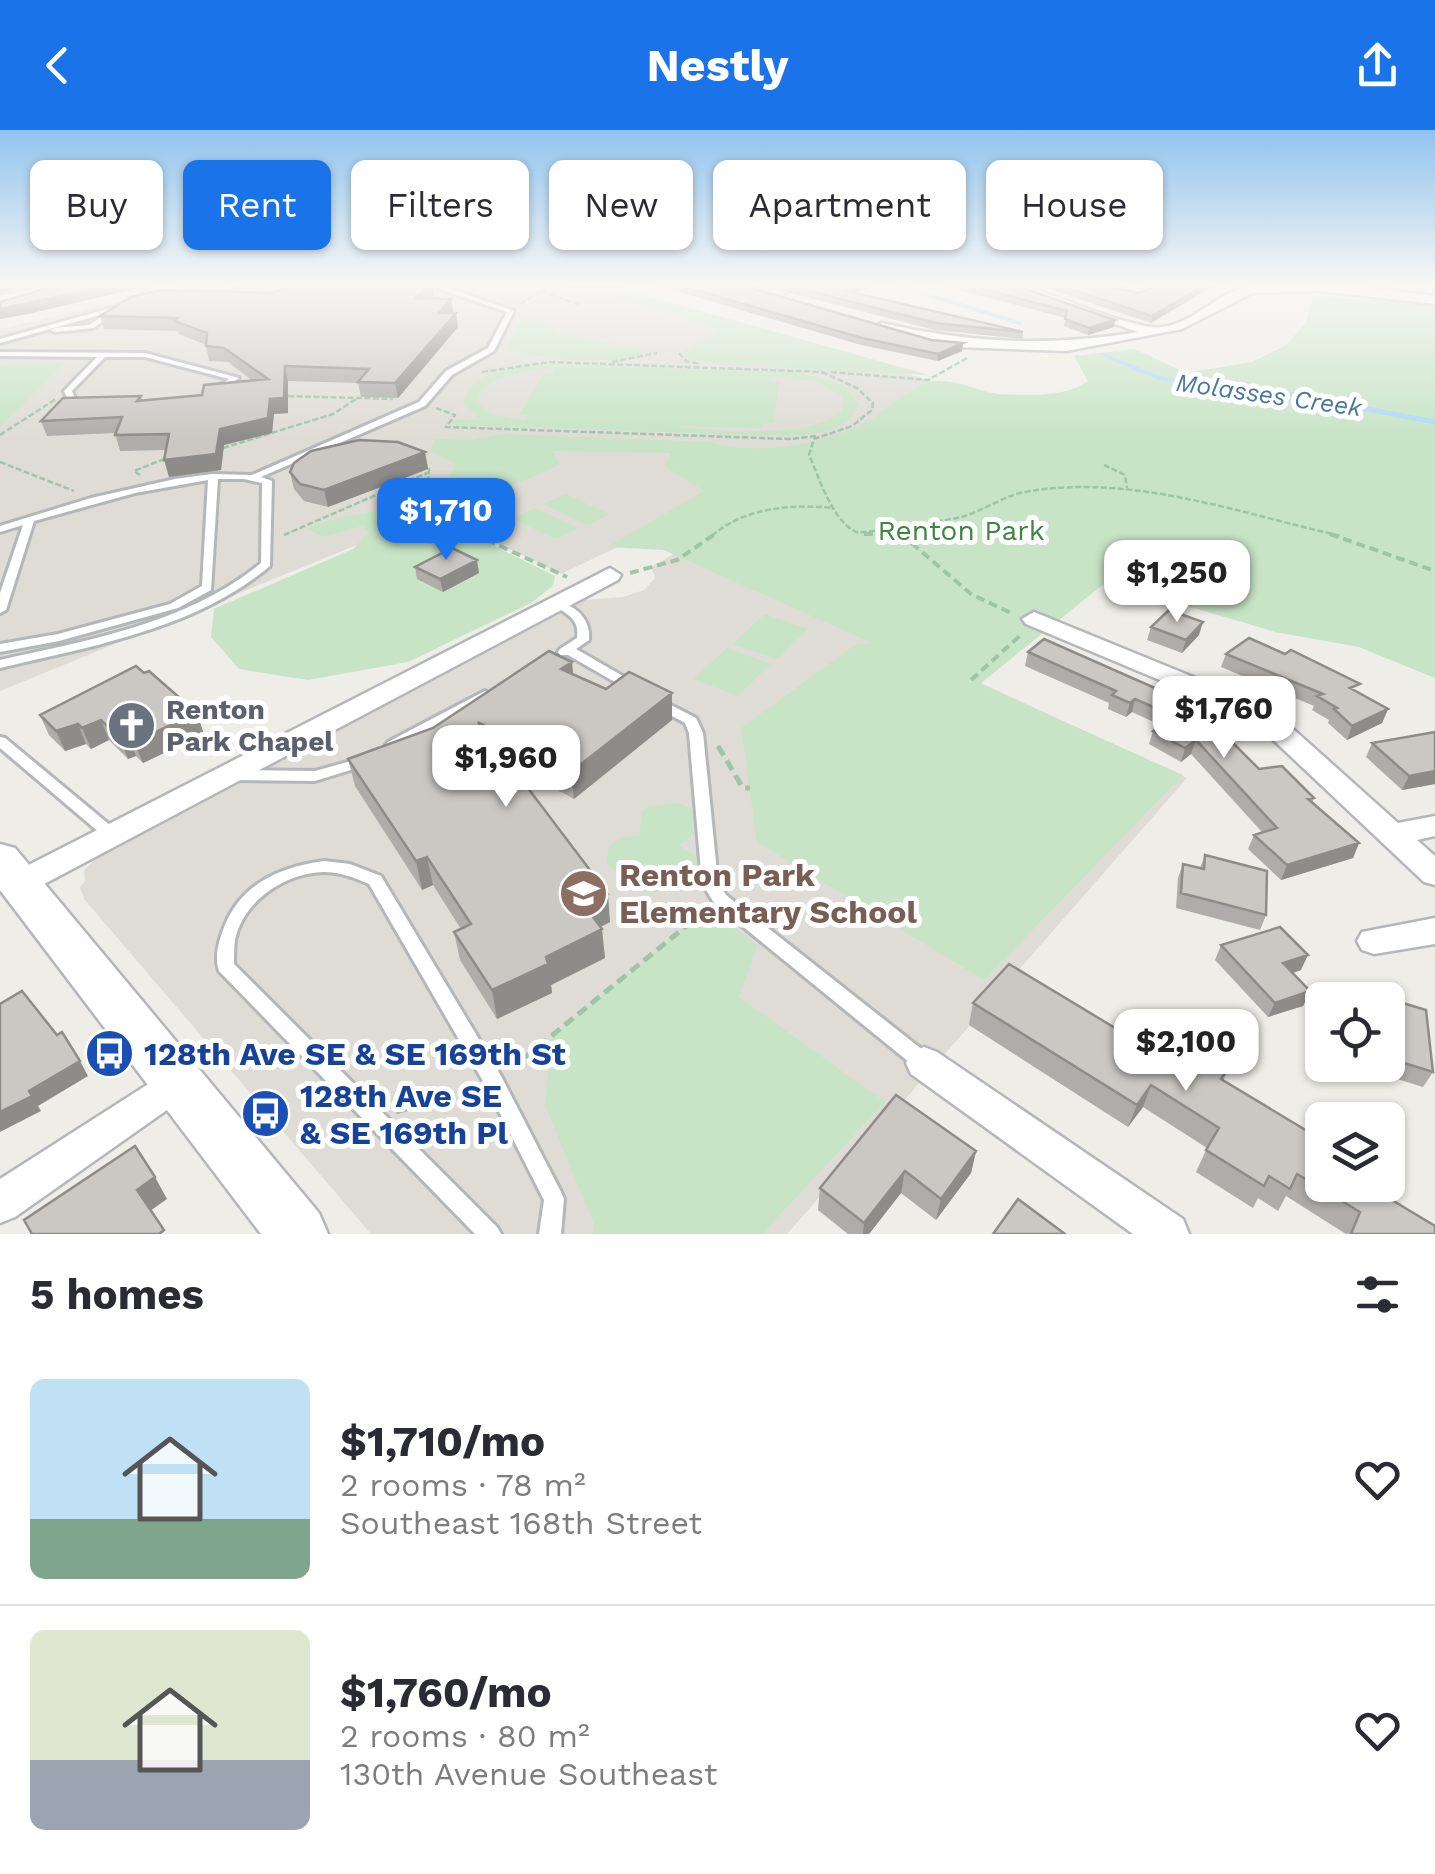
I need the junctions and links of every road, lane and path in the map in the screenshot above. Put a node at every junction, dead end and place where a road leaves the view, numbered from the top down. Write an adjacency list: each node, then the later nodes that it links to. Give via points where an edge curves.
1 (498, 335): 12 (lane, via 491,349)
2 (921, 335): 4 (street)
3 (1142, 335): 4 (street, via 1075,348)
4 (973, 346): 11 (path, via 968,362 928,380)
5 (657, 353): 9 (path)
6 (678, 353): 10 (path)
7 (0, 354): 8 (lane)
8 (102, 356): 13 (lane, via 157,356 236,378); 14 (lane)
9 (602, 364): 10 (path); 12 (path, via 550,362)
10 (714, 367): 11 (path)
11 (822, 372): 20 (path, via 873,403 866,418)
12 (449, 373): 17 (lane)
13 (212, 394)
14 (70, 396): 18 (lane); 19 (path, via 48,402)
15 (288, 396): 16 (path)
16 (356, 398): 17 (path); 21 (path, via 335,416)
17 (424, 402): 20 (path, via 455,414 446,427); 26 (lane)
18 (90, 406)
19 (0, 435)
20 (819, 436): 34 (path, via 810,465)
21 (213, 450)
22 (345, 453): 26 (lane)
23 (413, 456): 28 (path, via 428,463)
24 (168, 458): 31 (path, via 134,471)
25 (0, 462): 33 (path)
26 (294, 464): 29 (lane)
27 (1104, 465): 32 (path, via 1125,475)
28 (429, 472): 38 (path); 40 (path, via 427,494 439,509 564,577)
29 (256, 476): 30 (lane); 38 (lane, via 267,481)
30 (213, 479): 31 (lane); 43 (lane, via 207,588 174,606)
31 (175, 484): 33 (lane)
32 (1127, 488): 36 (path, via 1023,492 960,516); 39 (path, via 1353,540)
33 (87, 500): 35 (lane)
34 (833, 508): 36 (path, via 854,531 869,535); 40 (path, via 758,512 722,526 654,571)
35 (30, 519): 37 (lane); 42 (lane)
36 (895, 528): 44 (path, via 971,594)
37 (0, 529)
38 (266, 542): 46 (lane, via 266,564 255,576)
39 (1435, 571)
40 (603, 578): 41 (street)
41 (557, 602): 48 (lane, via 586,630); 55 (street)
42 (0, 610)
43 (134, 613): 45 (lane); 46 (lane)
44 (1034, 620): 51 (path); 58 (street, via 1238,704 1274,726)
45 (59, 638): 47 (lane); 50 (lane)
46 (90, 644): 50 (lane)
47 (0, 648)
48 (569, 650): 49 (lane); 62 (lane, via 691,721 710,883)
49 (552, 659)
50 (4, 662)
51 (972, 680)
52 (499, 688): 55 (lane, via 351,768 315,776)
53 (0, 741): 59 (lane)
54 (715, 764): 56 (path, via 712,745 718,744 743,788)
55 (227, 775): 59 (street)
56 (750, 788)
57 (1435, 826): 58 (street)
58 (1395, 834): 61 (street)
59 (112, 835): 60 (street)
60 (7, 871): 66 (street)
61 (1435, 874)
62 (720, 899): 65 (lane); 67 (path)
63 (1435, 930): 64 (street)
64 (1374, 941)
65 (924, 1063): 73 (street)
66 (178, 1082): 69 (street); 70 (street)
67 (494, 1082): 68 (path); 68 (lane, via 374,880 357,869 304,866 257,891 236,912 223,940 225,966); 72 (lane, via 554,1199)
68 (377, 1118): 71 (lane)
69 (0, 1202)
70 (298, 1234)
71 (490, 1234)
72 (550, 1234)
73 (1168, 1234)

